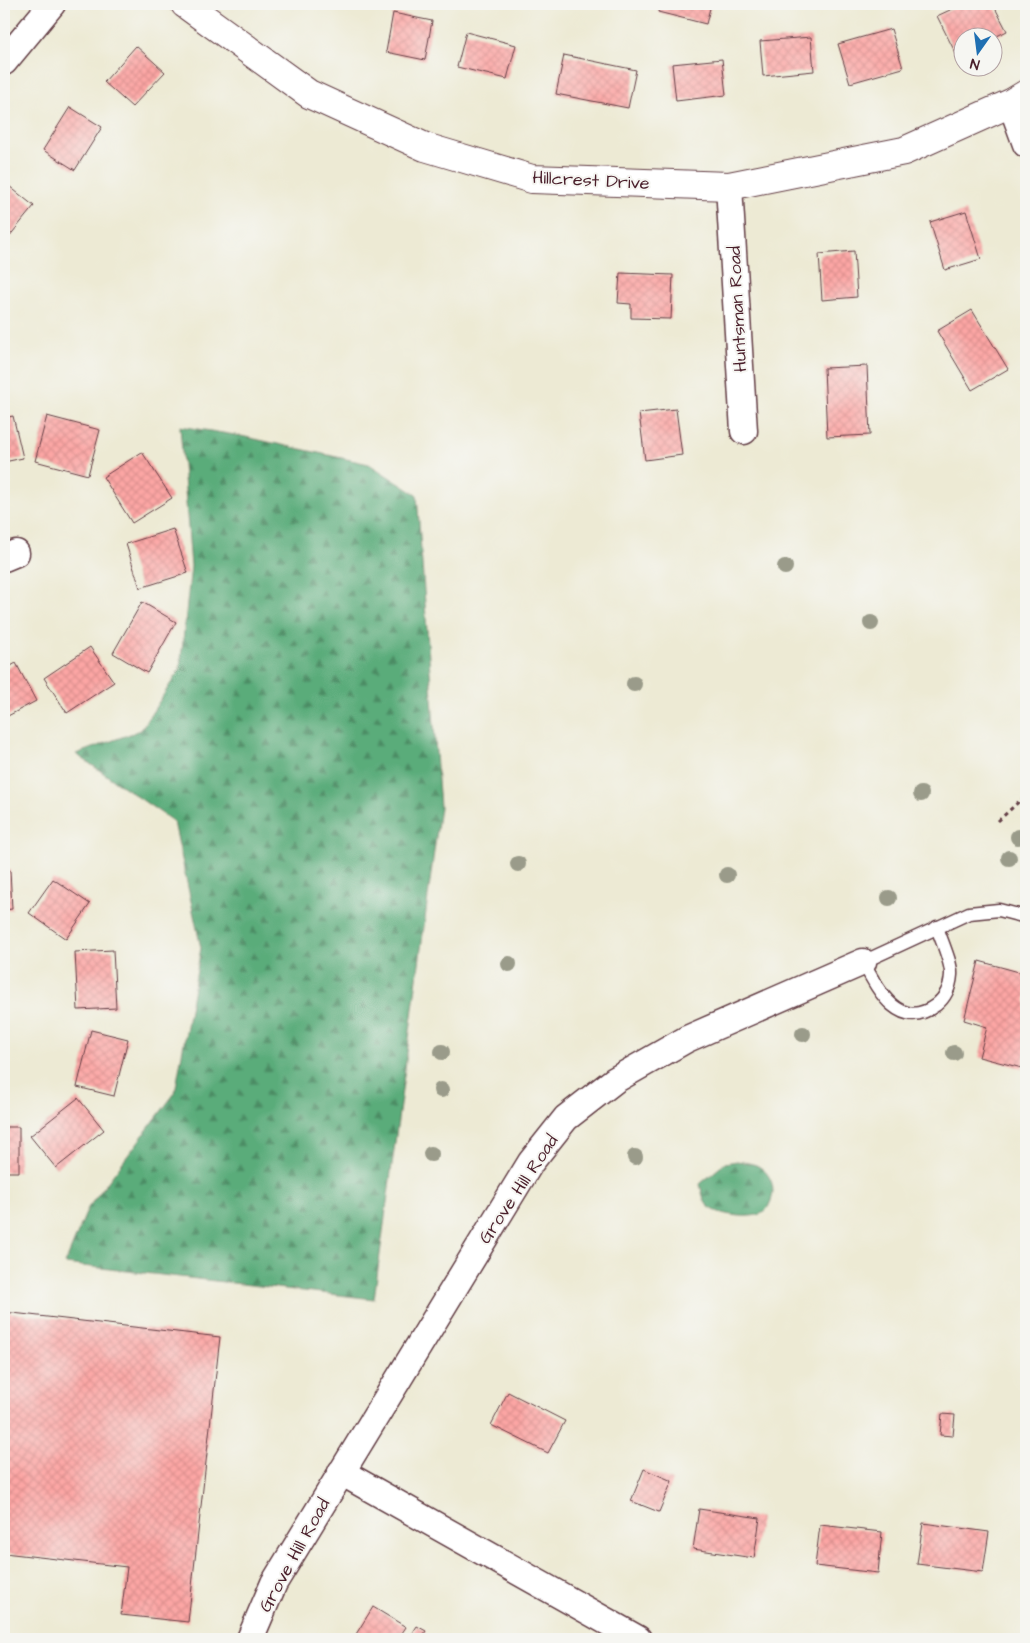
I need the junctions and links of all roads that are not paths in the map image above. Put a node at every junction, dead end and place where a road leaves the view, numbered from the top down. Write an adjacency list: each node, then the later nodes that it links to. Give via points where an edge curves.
1 (52, 4): 3 (street)
2 (185, 4): 6 (street, Hillcrest Drive, via 309,94 425,147 532,179)
3 (4, 62)
4 (1018, 98): 5 (street); 6 (street, Hillcrest Drive, via 904,151)
5 (1026, 144)
6 (730, 186): 7 (street, Huntsman Road)
7 (744, 431)
8 (1026, 917): 9 (lane, via 999,910 969,913)
9 (937, 928): 10 (lane); 10 (lane, via 951,973 950,988 942,1000 918,1014 902,1012 888,1001)
10 (864, 962): 11 (street, Grove Hill Road, via 687,1039 615,1080 566,1118 531,1162)
11 (341, 1472): 12 (street, Grove Hill Road, via 274,1583); 13 (street)
12 (250, 1639)
13 (638, 1639)

